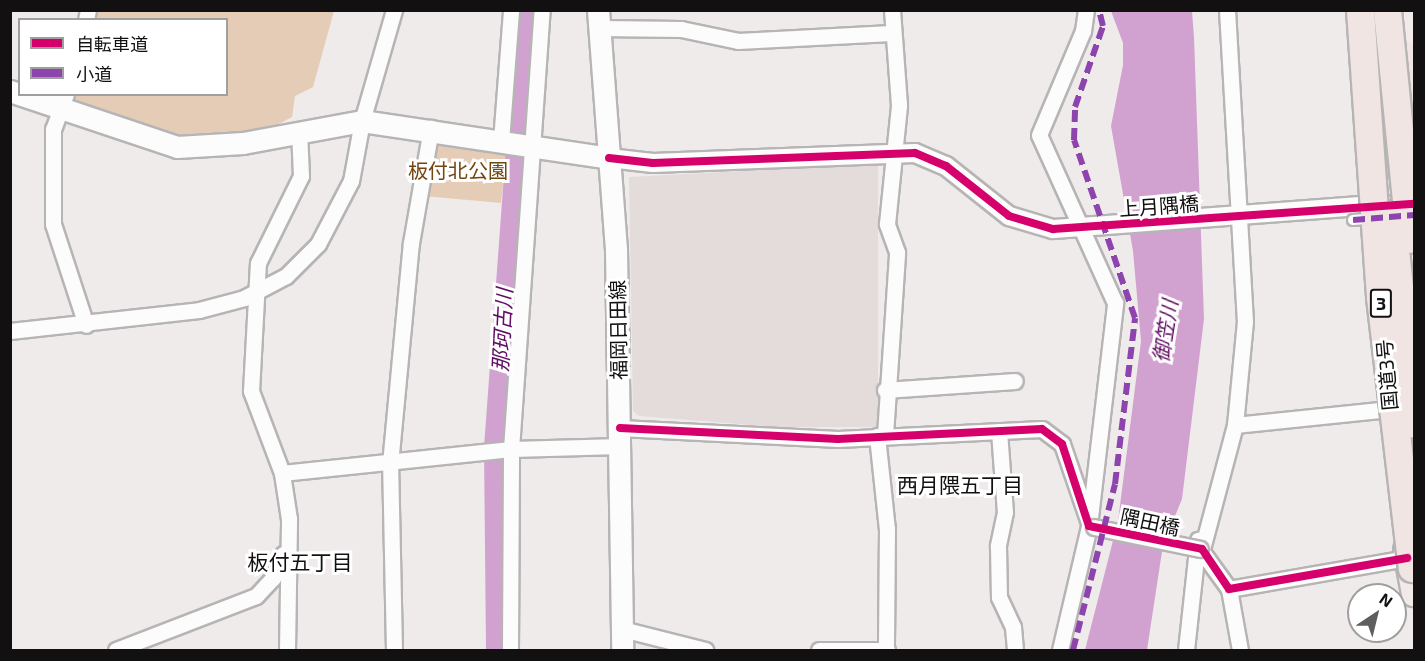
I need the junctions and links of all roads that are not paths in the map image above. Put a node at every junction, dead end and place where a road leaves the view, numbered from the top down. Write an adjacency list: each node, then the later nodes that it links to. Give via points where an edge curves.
1 (394, 10): 17 (street)
2 (511, 10): 21 (street)
3 (542, 10): 22 (street)
4 (892, 10): 13 (street)
5 (1086, 10): 30 (street, via 1083,31 1039,135)
6 (1227, 10): 28 (street)
7 (1360, 10): 25 (highway, 国道3号 / 3); 50 (highway, bridge, via 1380,297)
8 (1370, 10): 38 (highway, bridge)
9 (1387, 10): 31 (highway, bridge)
10 (1395, 10): 20 (highway)
11 (1401, 10): 16 (highway)
12 (599, 19): 13 (street, via 738,41); 24 (main road, 福岡日田線)
13 (891, 33): 23 (street, via 899,105)
14 (34, 96): 15 (main road)
15 (63, 102): 19 (main road, via 177,147 243,143); 33 (street, via 53,129 53,224)
16 (1414, 115)
17 (362, 121): 18 (main road); 19 (main road); 32 (street, via 351,181 318,244 286,276)
18 (431, 128): 21 (main road); 44 (street, via 411,243)
19 (299, 130): 32 (street, via 301,176 258,263)
20 (1414, 133)
21 (501, 141): 22 (main road)
22 (529, 147): 24 (main road); 43 (street)
23 (892, 153): 24 (street, 上月隅橋, via 653,163); 30 (street, 上月隅橋, via 915,153 946,166 1009,216 1032,227); 36 (street, via 887,224 897,252)
24 (609, 158): 42 (main road, 福岡日田線)
25 (1372, 204): 26 (street, 上月隅橋); 28 (street, 上月隅橋); 37 (highway, 国道3号 / 3)
26 (1414, 204)
27 (1414, 215): 29 (street, bridge)
28 (1237, 218): 30 (street, 上月隅橋); 39 (street, via 1245,322)
29 (1353, 220)
30 (1083, 228): 47 (street, via 1115,303)
31 (1414, 283)
32 (255, 290): 33 (street, via 199,310); 45 (street, via 251,391)
33 (86, 325): 34 (street)
34 (10, 331)
35 (1016, 381): 36 (street)
36 (885, 390): 41 (street)
37 (1389, 409): 39 (street); 50 (highway, 国道3号 / 3)
38 (1414, 424)
39 (1235, 425): 46 (street)
40 (999, 431): 41 (street); 47 (street, via 1042,429 1062,444); 62 (street, via 1005,512 998,546 999,597 1013,627)
41 (880, 436): 42 (street); 54 (street, via 887,529)
42 (621, 437): 43 (street); 53 (main road, 福岡日田線)
43 (510, 449): 44 (street); 58 (street)
44 (390, 464): 45 (street); 57 (street)
45 (282, 473): 48 (street, via 289,519)
46 (1222, 479): 49 (street); 64 (street, via 1199,538)
47 (1092, 526): 49 (street, 隅田橋, bridge); 63 (street)
48 (285, 548): 55 (street, via 273,578 256,596); 56 (street)
49 (1201, 549): 51 (street)
50 (1411, 569): 51 (street); 52 (highway, 国道3号 / 3)
51 (1229, 589): 65 (street)
52 (1414, 594)
53 (622, 629): 59 (main road, 福岡日田線); 60 (street)
54 (886, 650): 61 (street)
55 (116, 651)
56 (287, 651)
57 (394, 651)
58 (510, 651)
59 (622, 651)
60 (705, 651)
61 (819, 651)
62 (1015, 651)
63 (1060, 651)
64 (1186, 651)
65 (1240, 651)

